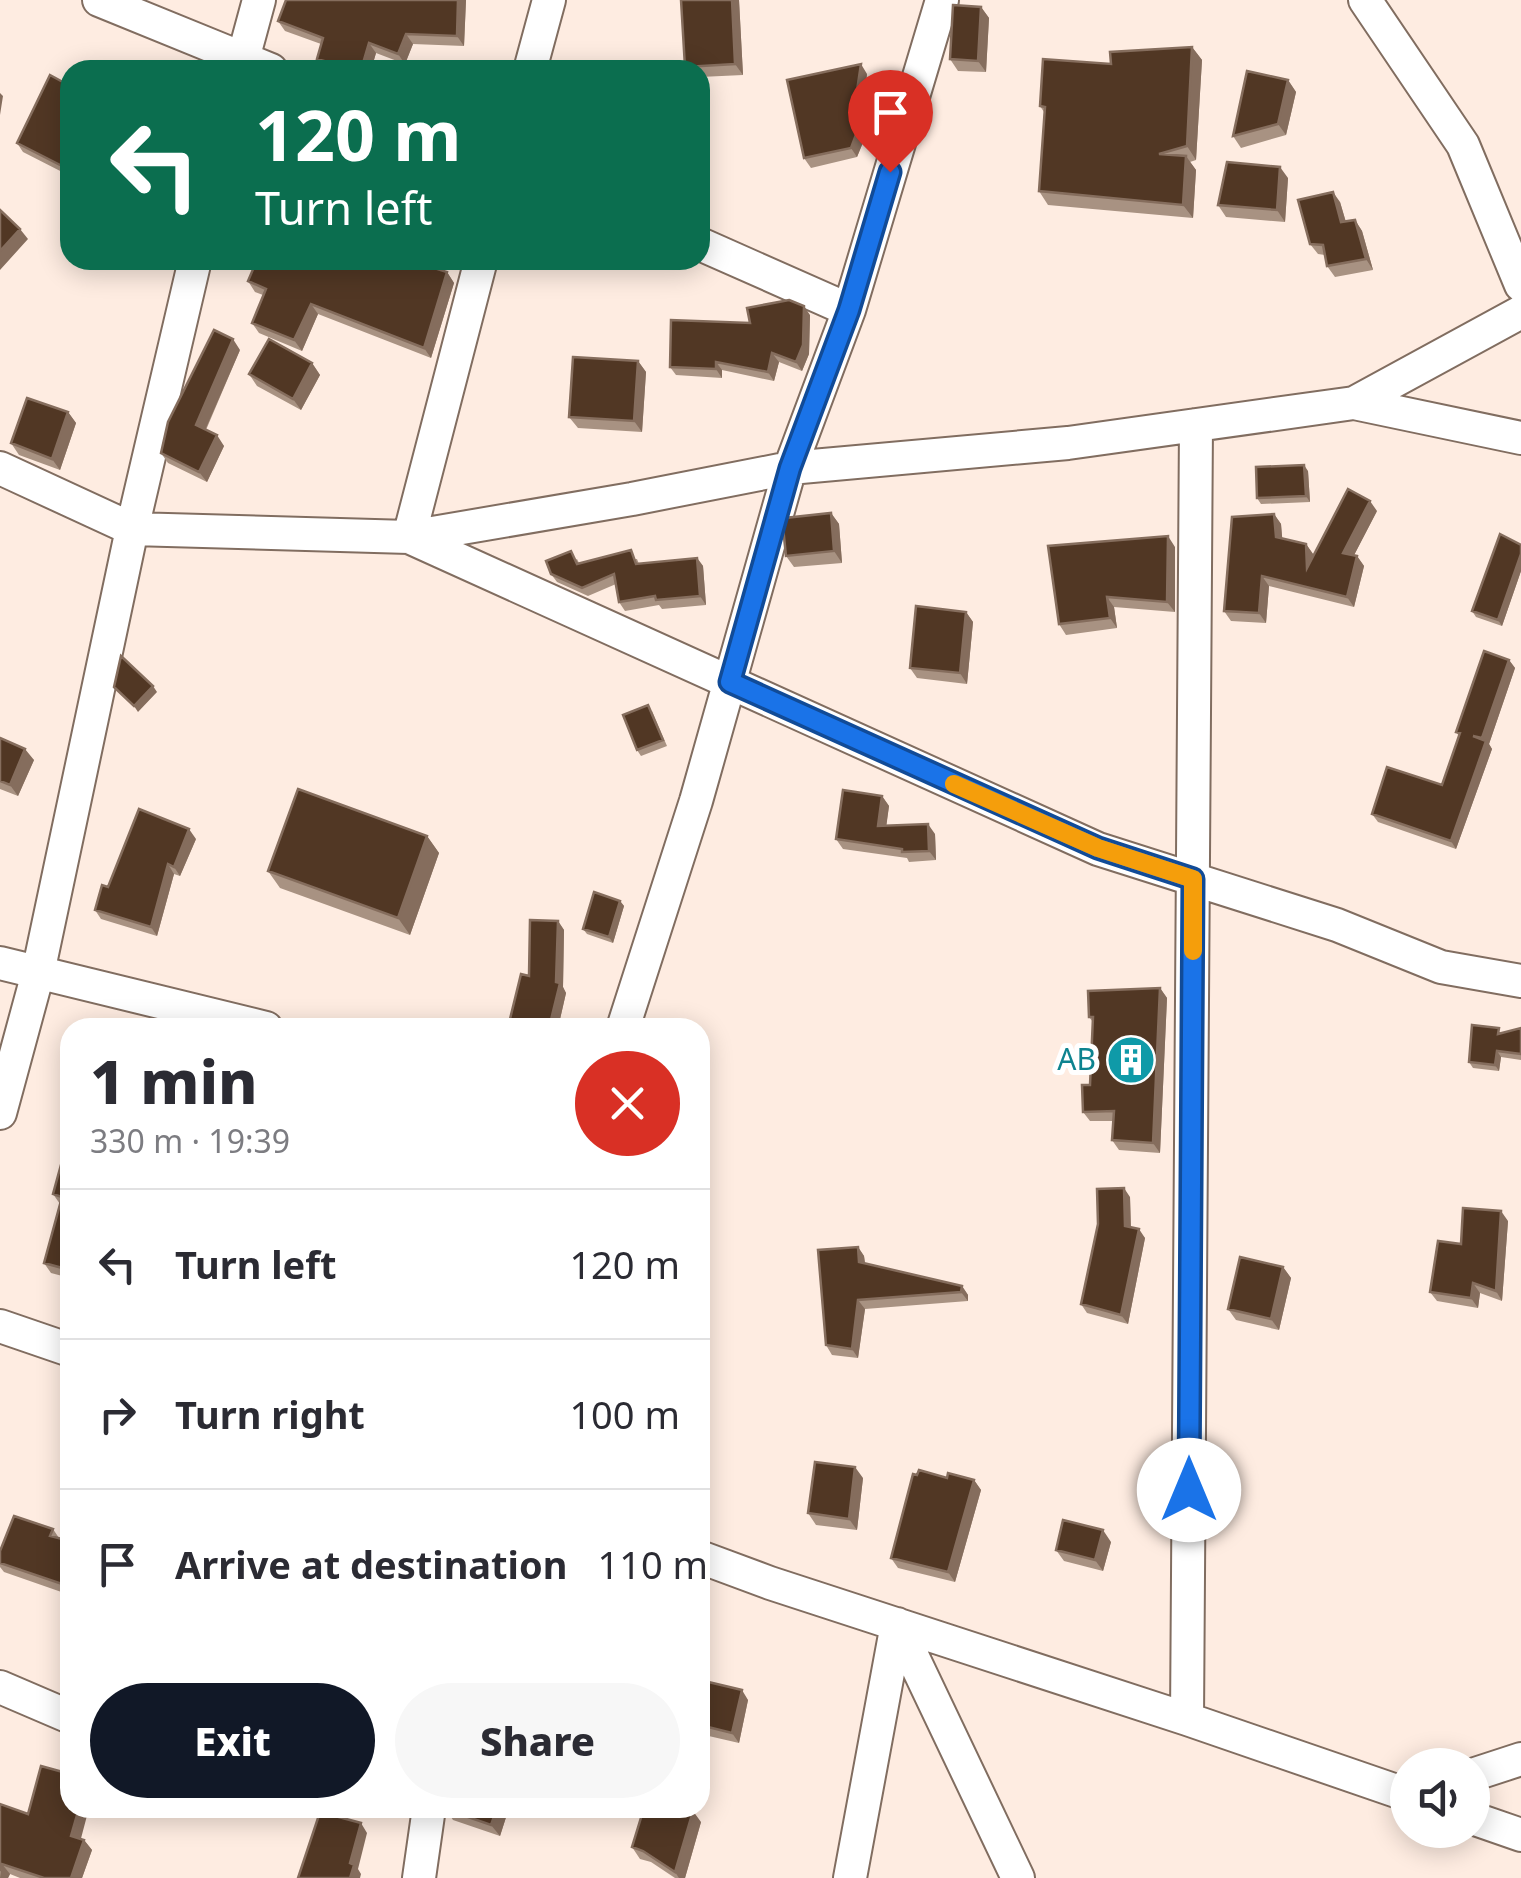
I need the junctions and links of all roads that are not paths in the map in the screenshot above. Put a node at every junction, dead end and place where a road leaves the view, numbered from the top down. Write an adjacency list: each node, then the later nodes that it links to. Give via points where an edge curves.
1 (99, 0): 6 (street)
2 (260, 0): 7 (street)
3 (549, 0): 8 (street)
4 (942, 0): 13 (street)
5 (1364, 0): 12 (street, via 1464,145)
6 (237, 60)
7 (252, 60)
8 (533, 60)
9 (710, 248): 13 (street)
10 (193, 270): 20 (street)
11 (477, 270): 21 (street)
12 (1521, 285)
13 (849, 310): 19 (street)
14 (1521, 312): 15 (street)
15 (1354, 403): 16 (street); 17 (street)
16 (1196, 425): 19 (street); 23 (street)
17 (1521, 438)
18 (0, 468): 20 (street)
19 (790, 468): 21 (street); 22 (street)
20 (132, 528): 21 (street); 25 (street)
21 (408, 536): 22 (street)
22 (730, 682): 23 (street, via 1098,848); 28 (street)
23 (1193, 879): 26 (street, via 1338,925 1441,967); 36 (street)
24 (0, 963): 25 (street)
25 (38, 974): 27 (street); 29 (street)
26 (1521, 981)
27 (220, 1018)
28 (627, 1018)
29 (0, 1113)
30 (0, 1326): 31 (street)
31 (60, 1347)
32 (710, 1560): 33 (street)
33 (897, 1624): 36 (street); 44 (street); 45 (street)
34 (0, 1687): 35 (street)
35 (60, 1714)
36 (1187, 1719): 39 (street)
37 (1521, 1760): 38 (street)
38 (1490, 1769)
39 (1390, 1789)
40 (428, 1818): 43 (street)
41 (1490, 1824): 42 (street)
42 (1521, 1835)
43 (419, 1878)
44 (850, 1878)
45 (1018, 1878)

